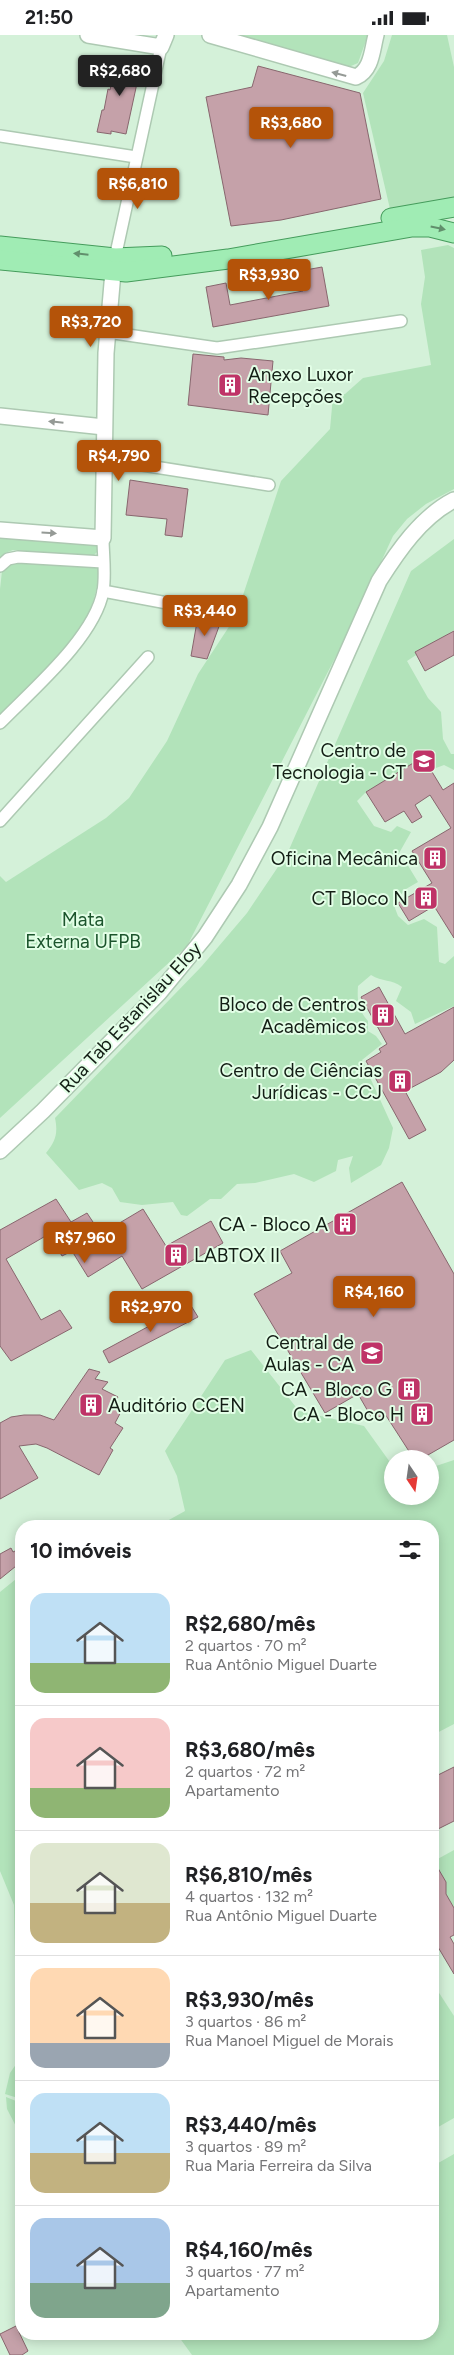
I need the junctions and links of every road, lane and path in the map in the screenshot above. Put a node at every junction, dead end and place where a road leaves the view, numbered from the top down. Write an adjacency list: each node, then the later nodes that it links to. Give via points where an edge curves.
1 (88, 35): 4 (street)
2 (210, 35): 3 (street, one-way to 2, via 368,67 356,77)
3 (376, 35)
4 (163, 41): 6 (street)
5 (0, 137): 6 (street)
6 (136, 157): 11 (street)
7 (454, 207): 11 (main road)
8 (454, 233): 11 (main road, one-way to 8, via 184,265 412,227 430,227)
9 (0, 246): 11 (main road, one-way to 9)
10 (0, 260): 11 (main road)
11 (114, 265): 13 (street)
12 (401, 321): 13 (street, via 217,348)
13 (107, 332): 15 (street)
14 (0, 416): 15 (street, one-way to 14)
15 (104, 427): 16 (street)
16 (104, 459): 17 (street); 20 (street)
17 (269, 485)
18 (454, 500): 28 (street, Rua Tab Estanislau Eloy, via 421,526 397,553 379,581 270,827 239,885 205,937 159,993)
19 (0, 530): 20 (street, one-way to 20)
20 (103, 537): 21 (street)
21 (103, 562): 22 (street, via 18,557 8,559); 23 (street)
22 (0, 566)
23 (103, 591): 24 (street); 26 (street, via 88,626 70,650)
24 (226, 614)
25 (148, 657): 27 (street)
26 (0, 723)
27 (0, 821)
28 (14, 1139): 29 (street, Rua Tab Estanislau Eloy); 30 (street, Rua Tab Estanislau Eloy)
29 (0, 1146)
30 (0, 1151)

